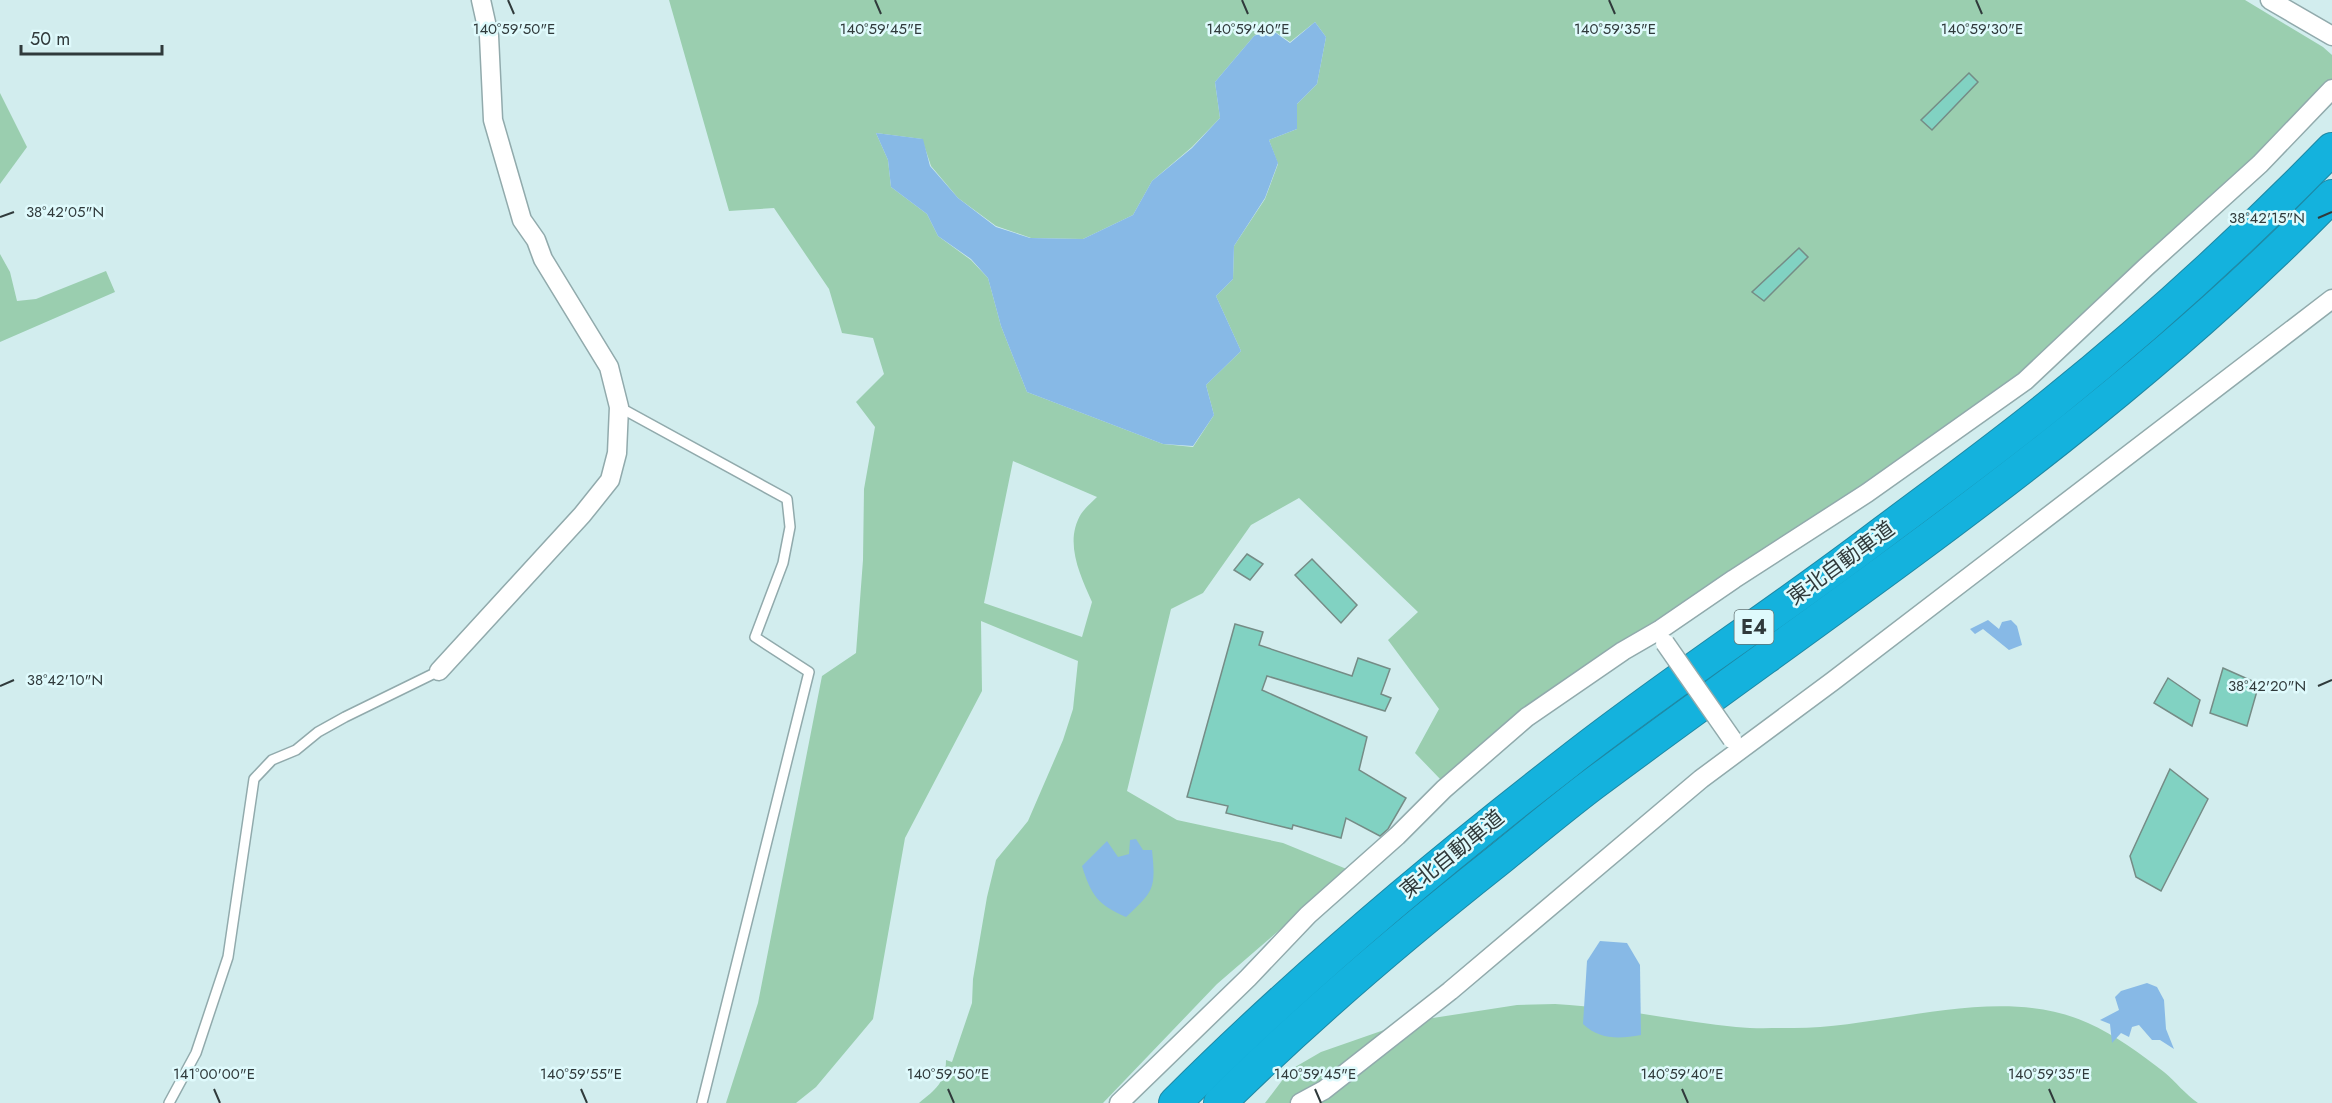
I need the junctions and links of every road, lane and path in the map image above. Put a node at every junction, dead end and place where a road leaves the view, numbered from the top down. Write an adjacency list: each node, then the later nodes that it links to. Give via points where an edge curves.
1 (481, 0): 8 (street, via 489,36 493,120 522,220 609,367)
2 (2270, 0): 3 (street)
3 (2332, 36)
4 (2332, 90): 9 (street, via 2260,165 2025,381 1867,493 1734,579)
5 (2332, 149): 15 (highway, 東北自動車道 / E4, via 2188,288 2053,403 1872,541 1570,760 1397,899 1240,1038)
6 (2332, 196): 16 (highway, 東北自動車道 / E4, via 2209,314 2073,429 1881,575 1590,786 1416,925)
7 (2332, 299): 11 (street)
8 (619, 407): 10 (street, via 617,453 610,480); 13 (lane, via 787,499 790,527 783,562 755,637 809,672)
9 (1663, 636): 11 (street, bridge); 14 (street, via 1623,651 1527,717 1308,915)
10 (439, 671): 12 (lane, via 327,727 297,750 272,760 254,779 228,957 196,1053)
11 (1739, 743): 17 (street, via 1450,991 1324,1090)
12 (169, 1103)
13 (702, 1103)
14 (1119, 1103)
15 (1175, 1103)
16 (1220, 1103)
17 (1300, 1103)

